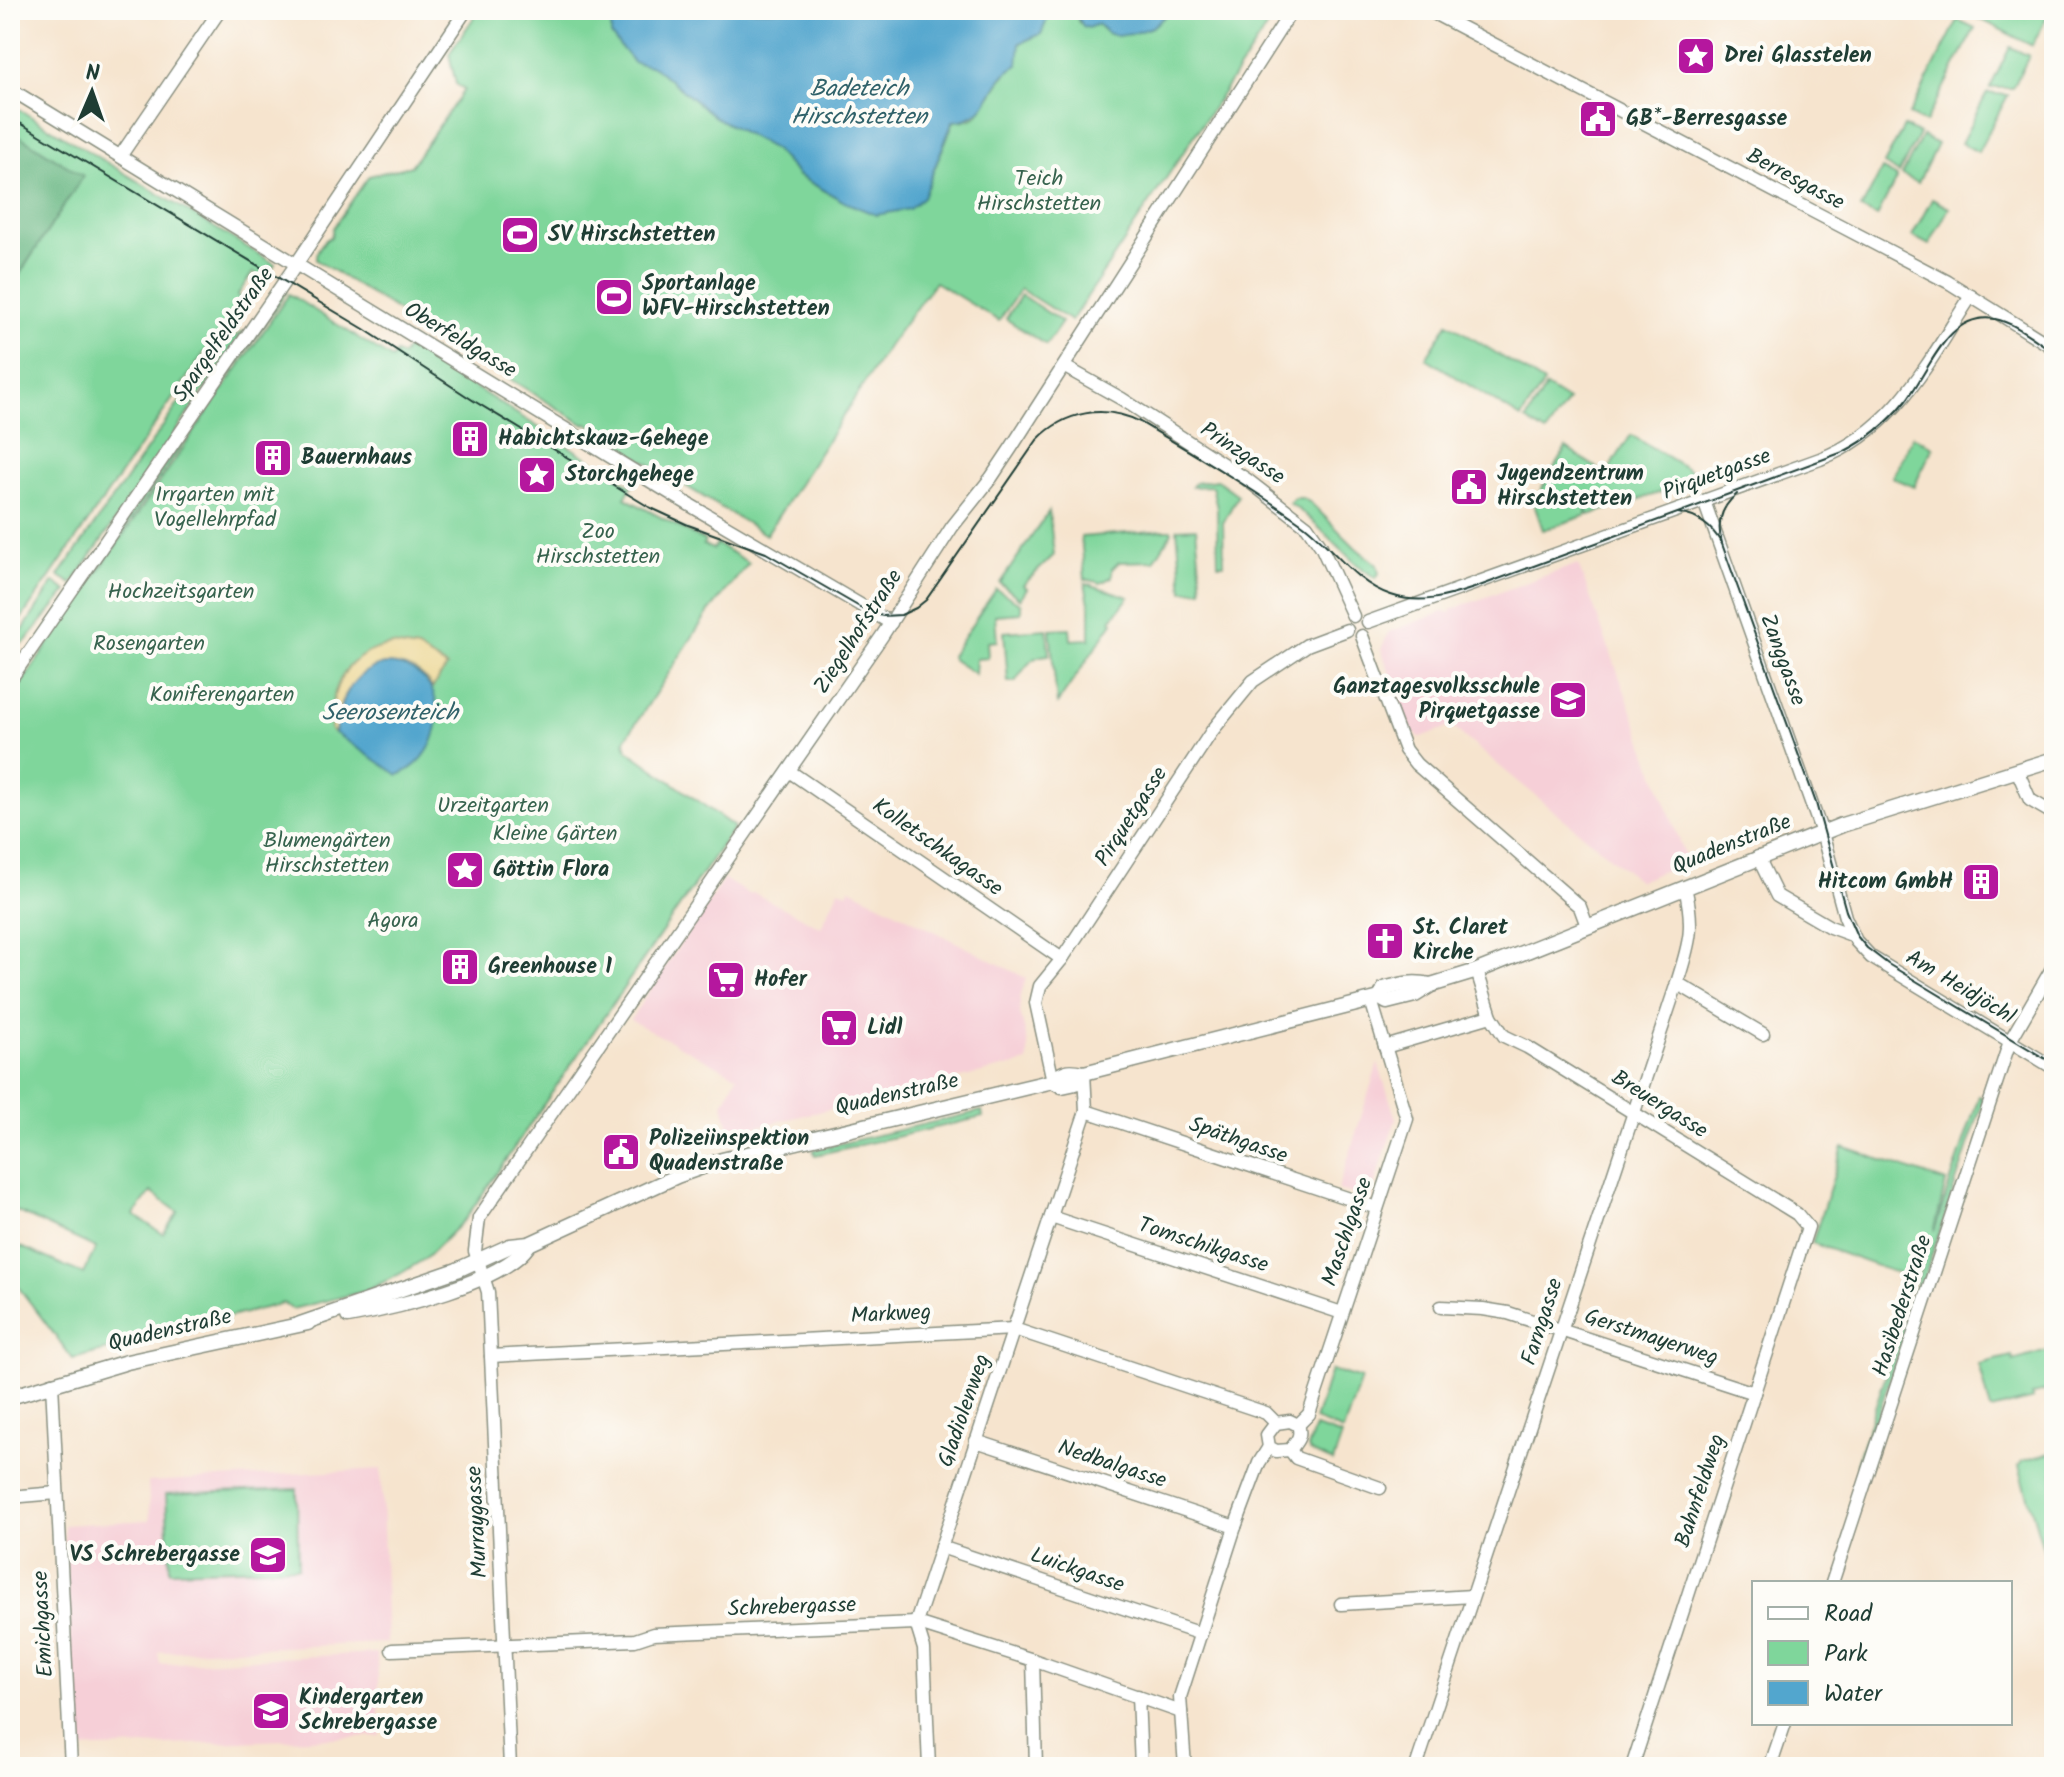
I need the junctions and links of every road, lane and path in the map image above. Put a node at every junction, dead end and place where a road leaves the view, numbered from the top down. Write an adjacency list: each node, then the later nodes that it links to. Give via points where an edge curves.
1 (220, 10): 6 (street)
2 (466, 10): 7 (street, Spargelfeldstraße)
3 (1292, 10): 10 (street, Ziegelhofstraße)
4 (1428, 10): 8 (street, Berresgasse)
5 (10, 89): 6 (street, Oberfeldgasse)
6 (121, 155): 7 (street, Oberfeldgasse)
7 (296, 264): 14 (street, Oberfeldgasse); 17 (street, Spargelfeldstraße)
8 (1971, 296): 9 (street, Berresgasse); 11 (street, Pirquetgasse, via 1911,390 1871,431 1833,454)
9 (2054, 348)
10 (1065, 367): 12 (street, Prinzgasse, via 1246,479 1307,526); 14 (street, Ziegelhofstraße)
11 (1704, 501): 13 (street, Pirquetgasse); 22 (street, Zanggasse)
12 (1353, 616): 13 (street); 15 (street)
13 (1368, 622): 16 (street)
14 (891, 623): 20 (street, Ziegelhofstraße)
15 (1347, 630): 16 (street); 27 (street, Pirquetgasse, via 1307,645 1253,681 1212,731)
16 (1362, 636): 25 (street, via 1405,750 1580,907)
17 (10, 680)
18 (2054, 759): 19 (street, Quadenstraße)
19 (2017, 770): 21 (street, via 2030,800); 22 (street, Quadenstraße)
20 (789, 771): 27 (street, Kolletschkagasse); 45 (street, Ziegelhofstraße, via 479,1218)
21 (2054, 814)
22 (1822, 833): 23 (street, Quadenstraße); 26 (street, Am Heidjöchl)
23 (1758, 857): 24 (street, Quadenstraße); 26 (street, Am Heidjöchl, via 1777,896)
24 (1685, 887): 25 (street, Quadenstraße); 30 (street, Farngasse, via 1691,939)
25 (1587, 926): 29 (street, Quadenstraße)
26 (1852, 935): 34 (street, Am Heidjöchl, via 1871,957)
27 (1062, 959): 38 (street, Pirquetgasse, via 1040,986 1036,1003)
28 (2054, 965): 34 (street, Hasibederstraße)
29 (1477, 971): 31 (street, Quadenstraße, via 1415,995 1387,1002); 32 (street)
30 (1677, 983): 33 (street); 40 (street, Farngasse)
31 (1376, 999): 35 (street, Maschlgasse); 37 (street, Quadenstraße)
32 (1491, 1016): 35 (street); 40 (street, Breuergasse, via 1504,1036)
33 (1763, 1034)
34 (2010, 1041): 36 (street, Am Heidjöchl); 67 (street, Hasibederstraße)
35 (1385, 1047): 41 (street, Maschlgasse, via 1407,1119)
36 (2054, 1068)
37 (1084, 1073): 38 (street, Quadenstraße, via 1076,1083 1062,1086); 39 (street, Gladiolenweg)
38 (1053, 1081): 44 (street, Quadenstraße, via 722,1160)
39 (1086, 1111): 41 (street, Späthgasse); 42 (street, Gladiolenweg)
40 (1633, 1113): 43 (street, Breuergasse, via 1797,1214); 51 (street, Farngasse)
41 (1377, 1208): 48 (street, Maschlgasse)
42 (1051, 1217): 48 (street, Tomschikgasse); 50 (street, Gladiolenweg)
43 (1808, 1227): 55 (street, Bahnfeldweg)
44 (529, 1244): 45 (street, Quadenstraße); 46 (street, Quadenstraße, via 521,1257)
45 (478, 1260): 46 (street, Ziegelhofstraße); 49 (street, Quadenstraße)
46 (484, 1275): 49 (street, Quadenstraße, via 444,1294); 52 (street, Murraygasse)
47 (1441, 1307): 51 (street, Gerstmayerweg, via 1508,1313)
48 (1342, 1313): 58 (street, Maschlgasse, via 1309,1414)
49 (300, 1324): 53 (street, Quadenstraße)
50 (1014, 1329): 52 (street, Markweg); 57 (street, Markweg, via 1266,1413); 59 (street, Gladiolenweg)
51 (1562, 1329): 55 (street, Gerstmayerweg); 68 (street, Farngasse)
52 (491, 1356): 72 (street, Murraygasse)
53 (52, 1383): 54 (street, Quadenstraße); 56 (street, Quadenstraße); 63 (street, Emichgasse)
54 (10, 1389)
55 (1754, 1393): 85 (street, Bahnfeldweg)
56 (10, 1397)
57 (1276, 1423): 58 (street); 60 (street, via 1267,1435)
58 (1298, 1425): 61 (street, via 1299,1439)
59 (976, 1441): 65 (street, Nedbalgasse); 66 (street, Gladiolenweg)
60 (1269, 1447): 61 (street); 65 (street)
61 (1290, 1450): 62 (street, via 1296,1458)
62 (1380, 1488)
63 (57, 1493): 64 (street); 78 (street, Emichgasse)
64 (10, 1497)
65 (1235, 1527): 71 (street)
66 (941, 1547): 70 (street, Gladiolenweg); 71 (street, Luickgasse)
67 (1833, 1581)
68 (1472, 1596): 69 (street); 84 (street, Farngasse)
69 (1341, 1604)
70 (916, 1623): 72 (street, Schrebergasse); 74 (street, Schrebergasse); 80 (street, via 924,1649)
71 (1201, 1634): 76 (street, via 1180,1697)
72 (504, 1646): 73 (street, Schrebergasse); 79 (street, Murraygasse)
73 (392, 1650)
74 (1033, 1660): 75 (street, Schrebergasse); 81 (street)
75 (1138, 1696): 76 (street, Schrebergasse); 82 (street)
76 (1181, 1712): 83 (street)
77 (1784, 1725): 86 (street)
78 (71, 1767)
79 (510, 1767)
80 (929, 1767)
81 (1036, 1767)
82 (1141, 1767)
83 (1185, 1767)
84 (1416, 1767)
85 (1632, 1767)
86 (1770, 1767)

